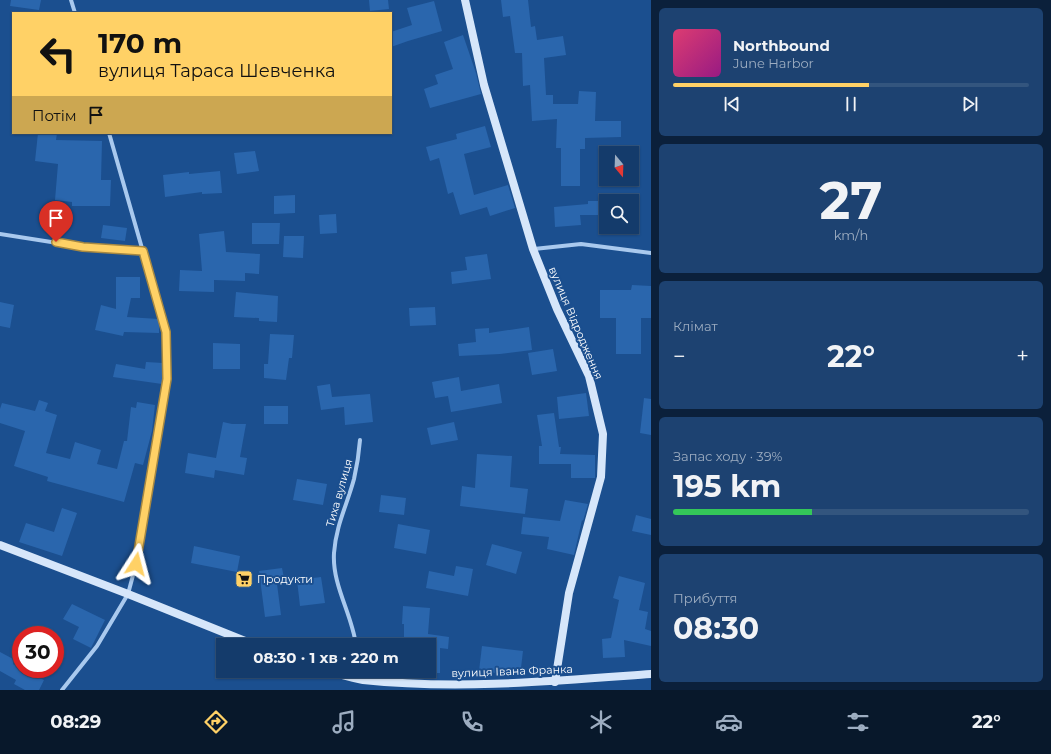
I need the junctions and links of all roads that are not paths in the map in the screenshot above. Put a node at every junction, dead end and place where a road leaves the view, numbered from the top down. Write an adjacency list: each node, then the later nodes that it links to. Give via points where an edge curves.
1 (71, 0): 3 (street)
2 (465, 0): 6 (street, вулиця Відродження, via 484,85)
3 (75, 12)
4 (109, 134): 7 (street)
5 (0, 234): 7 (street, via 83,247)
6 (533, 249): 8 (street, via 581,244); 17 (street, вулиця Відродження, via 557,309 589,376 603,434 601,477 568,593)
7 (143, 251): 11 (street, via 166,332 167,379 136,564)
8 (651, 253)
9 (360, 440): 13 (street, Тиха вулиця, via 354,479 338,525 334,554 337,580)
10 (0, 545): 11 (street)
11 (128, 594): 12 (street); 18 (street, via 97,646)
12 (238, 638)
13 (355, 638)
14 (651, 674): 17 (street, вулиця Івана Франка)
15 (353, 678): 16 (street, вулиця Івана Франка)
16 (361, 680): 17 (street, вулиця Івана Франка, via 456,685)
17 (555, 682)
18 (62, 690)

